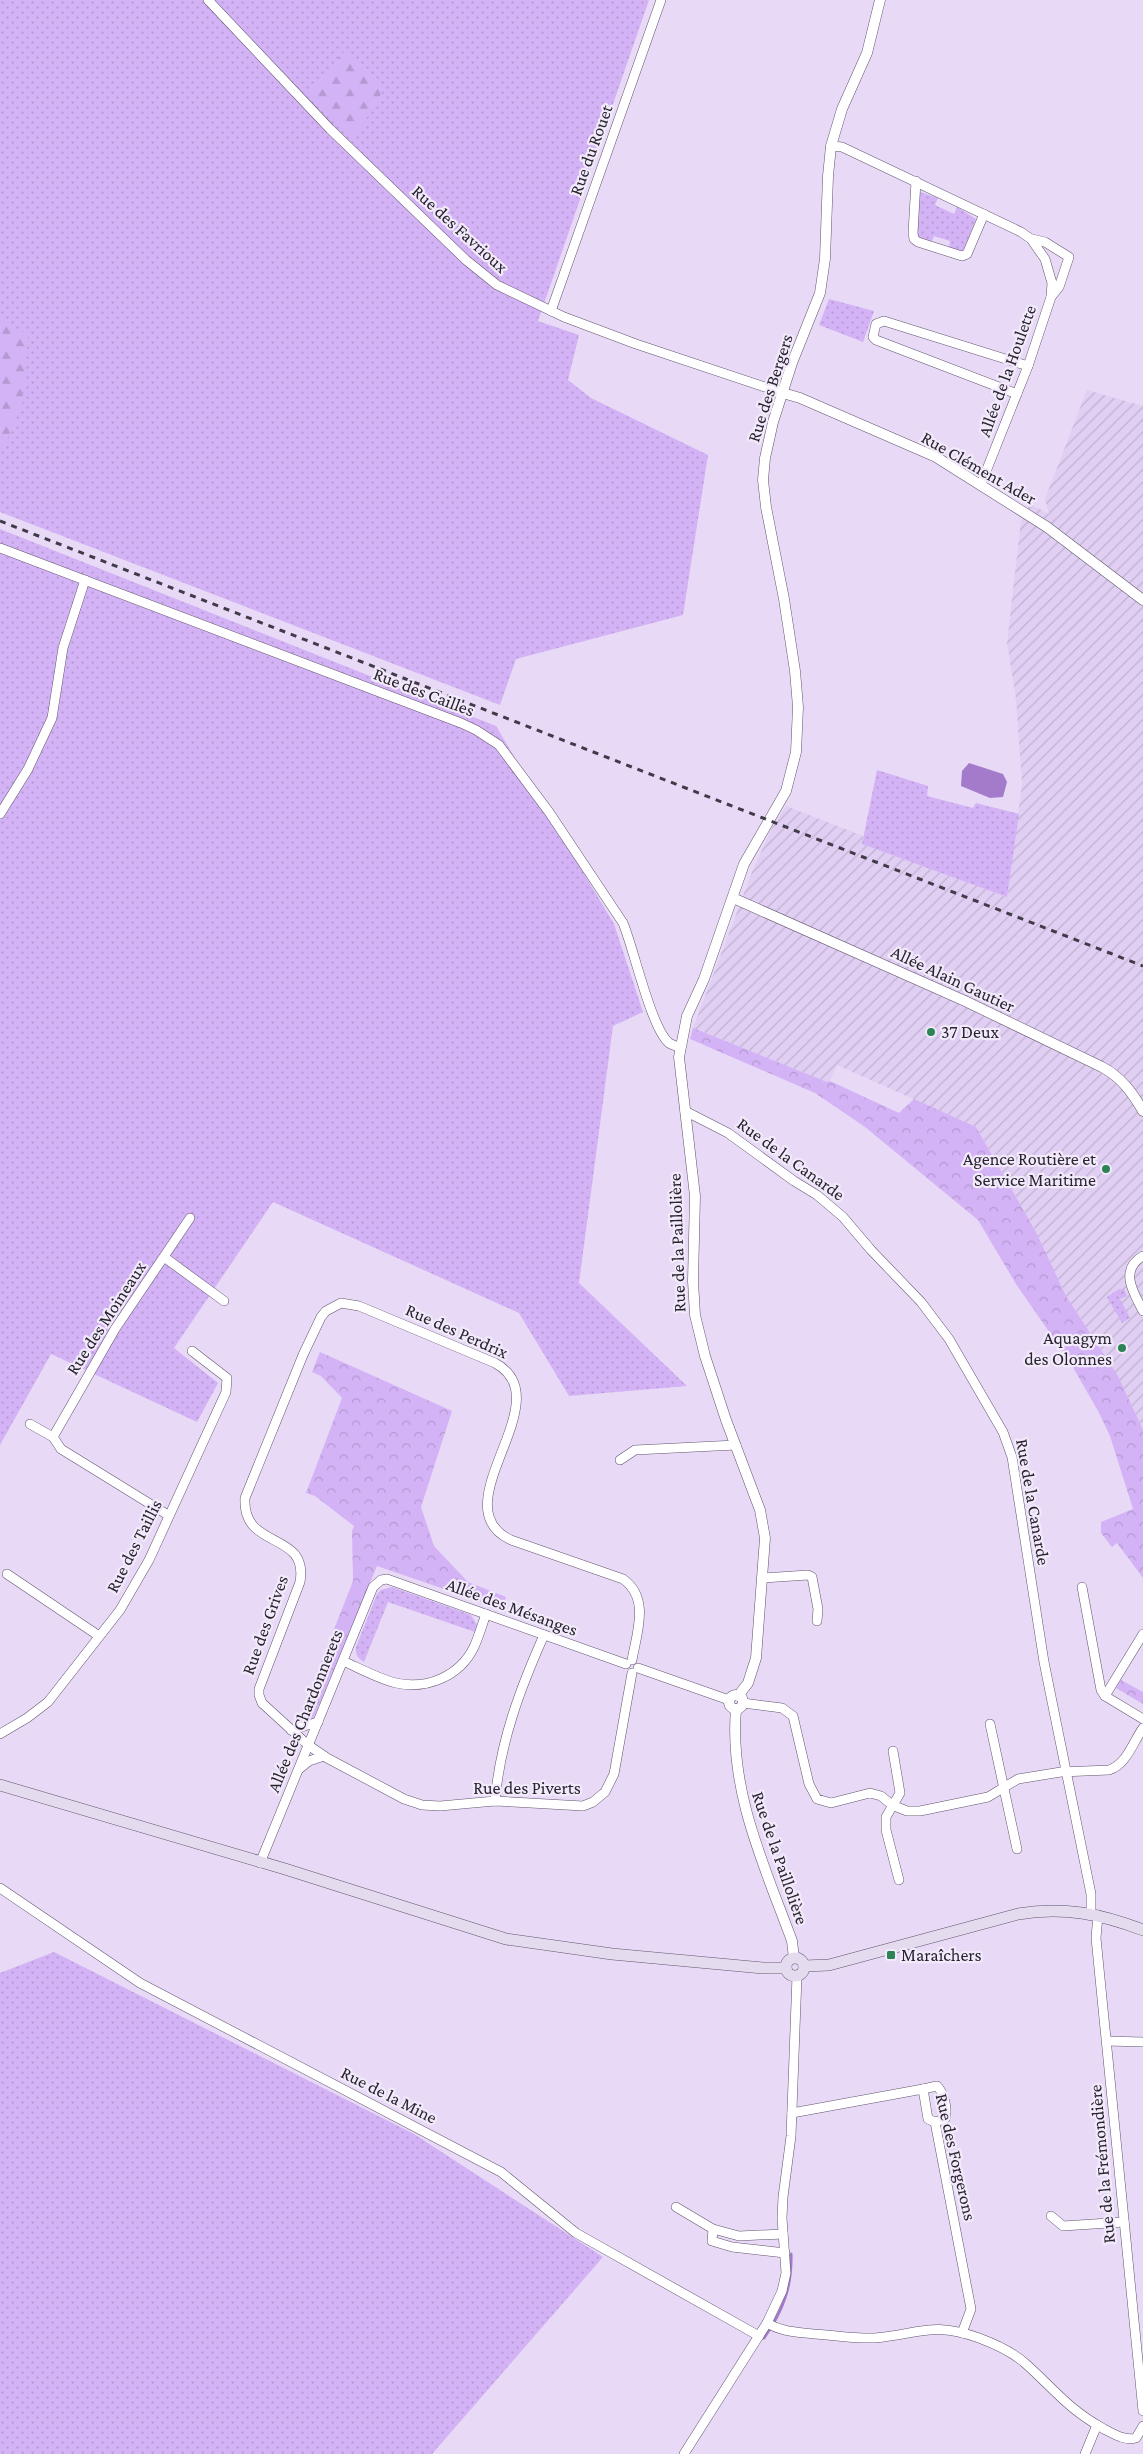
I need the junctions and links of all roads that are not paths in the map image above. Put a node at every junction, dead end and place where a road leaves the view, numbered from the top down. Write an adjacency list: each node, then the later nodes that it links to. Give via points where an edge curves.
1 (208, 0): 9 (street, Rue des Favrioux, via 330,129 466,260 497,285)
2 (661, 0): 9 (street, Rue du Rouet)
3 (880, 0): 4 (street, Rue des Bergers, via 867,53 842,109)
4 (831, 146): 5 (street, Allée de la Houlette, via 842,147); 11 (street, Rue des Bergers, via 823,279 815,310 798,346)
5 (916, 181): 6 (street, Allée de la Houlette); 6 (street, via 914,239 918,242 962,256 967,254)
6 (984, 214): 7 (street, Allée de la Houlette)
7 (1031, 239): 8 (street, Allée de la Houlette, via 1049,271); 8 (street, Allée de la Houlette, via 1045,242 1069,257 1059,287)
8 (1051, 297): 10 (street, Allée de la Houlette)
9 (551, 311): 11 (street, Rue des Favrioux, via 636,344)
10 (1028, 366): 12 (street, Allée de la Houlette); 12 (street, via 884,321 873,329 876,340)
11 (783, 393): 13 (street, Rue Clément Ader, via 936,457); 18 (street, Rue des Bergers, via 765,458 764,480 798,707 792,775)
12 (1017, 394): 13 (street, Allée de la Houlette)
13 (982, 484): 16 (street, Rue Clément Ader)
14 (0, 548): 15 (street, Rue des Cailles)
15 (85, 580): 17 (street, via 63,648 52,718 28,770); 20 (street, Rue des Cailles, via 461,723 493,740 560,828 623,923 645,994 662,1032 669,1043)
16 (1143, 600)
17 (0, 814)
18 (769, 820): 19 (street, Rue de la Paillolière, via 744,864)
19 (732, 898): 20 (street, Rue de la Paillolière, via 688,1016); 22 (street, Allée Alain Gautier, via 1108,1070 1128,1087)
20 (680, 1048): 21 (street, Rue de la Paillolière)
21 (685, 1111): 32 (street, Rue de la Paillolière, via 695,1196 692,1280 695,1315 705,1356); 59 (street, Rue de la Canarde, via 728,1133 843,1216 921,1302 949,1339 989,1405 1012,1456 1044,1662)
22 (1143, 1111)
23 (190, 1218): 25 (street, Rue des Moineaux)
24 (1143, 1256): 27 (street, via 1136,1261 1128,1278)
25 (164, 1257): 26 (street); 31 (street, Rue des Moineaux, via 115,1329)
26 (224, 1301)
27 (1143, 1311)
28 (192, 1351): 34 (street, Rue des Taillis, via 227,1378 226,1392)
29 (303, 1354): 45 (street, Rue des Perdrix, via 326,1311 335,1305 348,1303 468,1351 508,1371 514,1380 517,1396 489,1492 487,1513 490,1522 511,1540 623,1579 631,1585 641,1608); 53 (street, Rue des Grives, via 248,1489 244,1512 258,1533 286,1546 302,1568 300,1582 259,1696 262,1703)
30 (30, 1424): 31 (street)
31 (53, 1438): 34 (street, via 61,1450)
32 (736, 1445): 33 (street, via 635,1450); 36 (street, Rue de la Paillolière, via 764,1525)
33 (620, 1460)
34 (168, 1515): 43 (street, Rue des Taillis, via 137,1582)
35 (7, 1574): 43 (street)
36 (763, 1578): 40 (street, via 808,1574 812,1577); 48 (street, Rue de la Paillolière, via 756,1658 748,1683)
37 (387, 1579): 39 (street, Allée des Mésanges); 44 (street, Allée des Chardonnerets, via 373,1587)
38 (1082, 1587): 47 (street)
39 (486, 1614): 42 (street, Allée des Mésanges); 44 (street, via 469,1655 462,1665 440,1680 414,1686 394,1682)
40 (817, 1621)
41 (1143, 1634): 47 (street)
42 (544, 1635): 45 (street, Allée des Mésanges); 62 (street, via 516,1701 502,1753)
43 (99, 1636): 54 (street, Rue des Taillis, via 48,1702)
44 (343, 1661): 50 (street, Allée des Chardonnerets)
45 (629, 1662): 46 (street, via 627,1671)
46 (635, 1671): 48 (street); 62 (street, Rue des Piverts, via 614,1774 599,1798 575,1807)
47 (1105, 1696): 49 (street)
48 (737, 1702): 63 (street, via 782,1708 793,1716 808,1784 817,1799 831,1803 870,1793 881,1796); 70 (street, Rue de la Paillolière, via 735,1746 740,1789 747,1818 792,1941)
49 (1143, 1719)
50 (318, 1722): 53 (street); 55 (street, Allée des Chardonnerets)
51 (990, 1724): 61 (street)
52 (1143, 1728): 59 (street, via 1117,1767)
53 (291, 1730): 55 (street, Rue des Grives)
54 (0, 1734)
55 (308, 1745): 57 (street, Rue des Piverts); 58 (street, Allée des Chardonnerets)
56 (893, 1751): 63 (street, via 900,1793)
57 (324, 1756): 58 (street); 62 (street, Rue des Piverts, via 404,1799 422,1805)
58 (298, 1769): 65 (street, Allée des Chardonnerets)
59 (1066, 1772): 61 (street, via 1018,1779); 68 (street, Rue de la Canarde)
60 (0, 1785): 65 (main road)
61 (1005, 1786): 63 (street, via 988,1798 920,1811 907,1811); 64 (street)
62 (495, 1801)
63 (892, 1805): 66 (street, via 886,1817 886,1830)
64 (1017, 1849)
65 (260, 1863): 71 (main road, via 506,1939 612,1954)
66 (899, 1880)
67 (0, 1888): 86 (street, Rue de la Mine, via 140,1983 501,2172 576,2233)
68 (1094, 1914): 69 (main road); 72 (main road, via 1046,1910 1027,1913); 73 (street, Rue de la Frémondière)
69 (1143, 1930)
70 (794, 1958): 71 (main road, via 787,1962); 72 (main road, via 800,1959)
71 (786, 1968): 72 (main road, via 789,1974)
72 (801, 1971): 76 (street)
73 (1107, 2041): 74 (street); 80 (street, Rue de la Frémondière)
74 (1143, 2042)
75 (923, 2089): 76 (street, Rue des Forgerons); 77 (street, Rue des Forgerons, via 928,2119); 77 (street, via 937,2086 943,2094 945,2119)
76 (792, 2113): 82 (street, via 783,2197)
77 (935, 2122): 85 (street, Rue des Forgerons, via 971,2309)
78 (676, 2207): 81 (street)
79 (1051, 2216): 80 (street, via 1063,2226)
80 (1124, 2222): 87 (street, Rue de la Frémondière)
81 (713, 2229): 82 (street, via 738,2236); 83 (street, via 712,2241 732,2247)
82 (783, 2234): 83 (street)
83 (785, 2253): 84 (street, via 786,2273)
84 (771, 2326): 85 (street, via 788,2332 871,2338 935,2328); 86 (street)
85 (962, 2333): 88 (street, via 998,2347 1025,2363 1057,2396)
86 (759, 2336): 90 (street)
87 (1143, 2411)
88 (1098, 2425): 89 (street, via 1129,2440 1136,2438); 91 (street)
89 (1143, 2426)
90 (684, 2454)
91 (1085, 2454)

